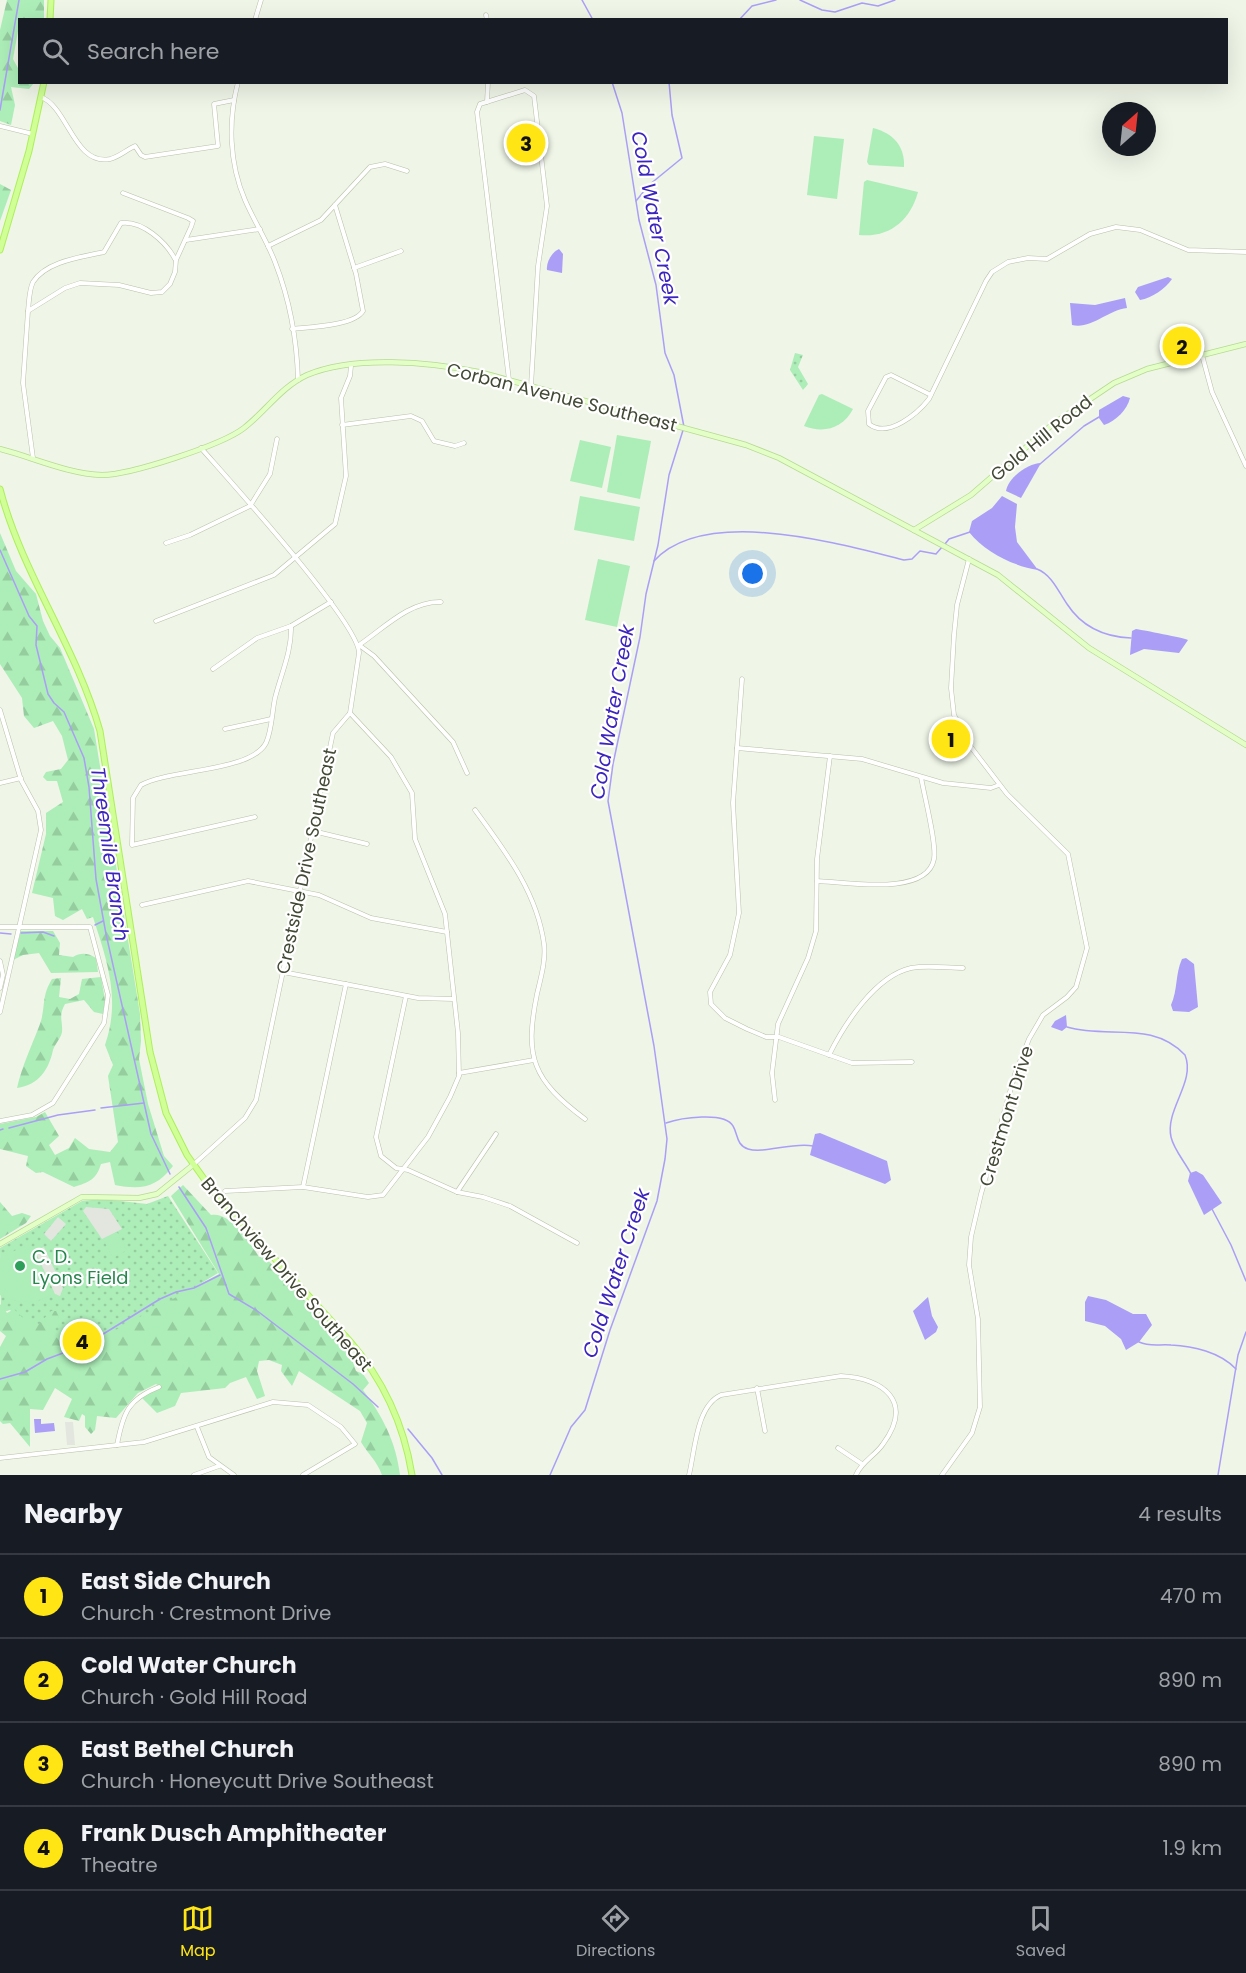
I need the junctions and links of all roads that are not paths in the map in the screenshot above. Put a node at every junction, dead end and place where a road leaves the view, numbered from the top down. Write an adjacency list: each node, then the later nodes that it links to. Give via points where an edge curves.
1 (51, 0): 3 (main road)
2 (261, 0): 4 (street)
3 (50, 18)
4 (256, 18)
5 (44, 84): 8 (main road)
6 (238, 84): 9 (street)
7 (488, 84): 10 (street)
8 (41, 97): 9 (street, via 51,101 61,113 81,148 108,159 135,146 146,157 218,146 214,104); 12 (main road)
9 (234, 99): 16 (street, via 231,130 235,169 246,204)
10 (487, 102): 30 (street, via 478,106 477,115); 31 (street, via 525,90 532,92 535,102 547,206 539,257)
11 (0, 126): 12 (street)
12 (33, 134): 19 (main road)
13 (406, 171): 15 (street, via 385,164 370,167)
14 (123, 193): 17 (street, via 191,219)
15 (335, 205): 18 (street, via 315,224); 23 (street)
16 (260, 230): 17 (street); 18 (street)
17 (185, 241): 22 (street)
18 (268, 246): 25 (street, via 281,279)
19 (0, 250)
20 (401, 251): 23 (street)
21 (1246, 252): 32 (street, via 1188,250 1140,230 1116,227 1090,234 1047,259 1008,262 986,281)
22 (176, 260): 24 (street, via 170,284 162,292 80,283); 24 (street, via 154,235 121,223 104,252 69,259 38,277 32,284)
23 (354, 268): 25 (street, via 363,303 360,315 347,321)
24 (28, 311): 38 (street, via 23,382)
25 (292, 329): 29 (street)
26 (1246, 344): 27 (main road, Gold Hill Road)
27 (1202, 355): 39 (street, via 1212,392); 42 (main road, Gold Hill Road, via 1147,369 1098,392 1053,424 971,495)
28 (351, 366): 29 (main road, Corban Avenue Southeast, via 316,372); 30 (main road, Corban Avenue Southeast, via 423,363); 33 (street, via 341,398)
29 (298, 380): 36 (main road, Corban Avenue Southeast, via 242,429)
30 (509, 380): 31 (main road, Corban Avenue Southeast)
31 (531, 386): 42 (main road, Corban Avenue Southeast, via 746,445)
32 (931, 395): 32 (street, via 923,407 898,424 880,429 869,424 868,411 886,377 891,375)
33 (342, 425): 35 (street, via 411,416 422,421 434,441 456,446); 44 (street, via 346,476 337,521)
34 (277, 439): 41 (street, via 270,474)
35 (464, 443)
36 (201, 447): 38 (main road, Corban Avenue Southeast, via 109,474 85,473); 41 (street)
37 (0, 449): 38 (main road, Corban Avenue Southeast)
38 (33, 458)
39 (1246, 465)
40 (0, 489): 92 (main road, Branchview Drive Southeast, via 21,550 97,722 150,1052 166,1113)
41 (250, 506): 43 (street); 44 (street)
42 (914, 530): 45 (main road, Corban Avenue Southeast)
43 (166, 543)
44 (295, 559): 46 (street); 48 (street, via 274,575)
45 (969, 559): 57 (main road, Corban Avenue Southeast, via 1010,583 1089,648); 64 (street, Crestmont Drive, via 956,615 952,709 961,732)
46 (331, 602): 49 (street); 50 (street)
47 (441, 602): 50 (street, via 410,610)
48 (156, 621)
49 (291, 626): 51 (street, via 256,638); 55 (street)
50 (359, 645): 54 (street, Crestside Drive Southeast); 60 (street, via 374,656 450,738)
51 (213, 669)
52 (742, 679): 58 (street)
53 (0, 710): 62 (street)
54 (350, 713): 67 (street, Crestside Drive Southeast, via 333,733); 74 (street, via 408,781 414,800 415,839 443,908)
55 (271, 719): 56 (street); 66 (street, via 265,744 253,755 139,787 132,801 132,845)
56 (225, 729)
57 (1246, 745)
58 (737, 748): 59 (street); 83 (street, via 733,803 738,925 730,955 711,988 710,999 712,1007 724,1018 766,1037)
59 (830, 756): 61 (street, via 873,760); 69 (street)
60 (467, 773)
61 (920, 776): 64 (street, via 964,786); 69 (street, via 935,856 927,873 900,884)
62 (21, 778): 63 (street); 73 (street, via 38,811 41,830)
63 (0, 783)
64 (999, 785): 114 (street, Crestmont Drive, via 1068,854 1087,948 1076,987 1043,1015 1029,1039 981,1194 969,1264 978,1319 980,1406 972,1433)
65 (475, 810): 85 (street, via 520,873 542,936 544,954 532,1027)
66 (255, 817)
67 (313, 831): 68 (street); 70 (street, Crestside Drive Southeast)
68 (367, 844)
69 (817, 880): 83 (street, via 813,944)
70 (300, 891): 71 (street, via 242,881); 74 (street, via 332,899 370,918); 77 (street, Crestside Drive Southeast)
71 (142, 905)
72 (0, 927): 73 (street)
73 (18, 927): 82 (street); 90 (street, via 90,927 108,994 104,1023 52,1102 32,1115)
74 (447, 932): 81 (street)
75 (0, 961): 79 (street)
76 (963, 968): 84 (street, via 924,967 893,975 844,1025)
77 (283, 972): 78 (street); 92 (street, Crestside Drive Southeast, via 253,1107)
78 (345, 984): 80 (street); 94 (street)
79 (0, 988)
80 (406, 996): 81 (street); 93 (street, via 376,1142 384,1159)
81 (453, 999): 87 (street)
82 (0, 1012)
83 (775, 1037): 84 (street); 88 (street)
84 (829, 1055): 86 (street, via 852,1064)
85 (534, 1060): 87 (street); 89 (street, via 552,1093)
86 (912, 1062)
87 (459, 1074): 93 (street, via 436,1124)
88 (775, 1100)
89 (585, 1119)
90 (0, 1121)
91 (496, 1134): 96 (street)
92 (193, 1165): 98 (main road, via 157,1194 140,1198 82,1197); 111 (main road, Branchview Drive Southeast, via 369,1365 394,1412)
93 (402, 1168): 94 (street, via 379,1196); 96 (street)
94 (303, 1187): 95 (street)
95 (225, 1191)
96 (457, 1192): 97 (street, via 510,1206)
97 (577, 1243)
98 (0, 1244)
99 (159, 1387): 103 (street, via 132,1402)
100 (757, 1388): 102 (street); 106 (street, via 841,1376 864,1379 886,1388 895,1405 892,1428 881,1447); 112 (street, via 721,1395 709,1402)
101 (197, 1427): 103 (street); 107 (street, via 209,1456); 110 (street, via 266,1403 299,1402 334,1420 354,1444)
102 (765, 1431)
103 (117, 1445): 105 (street)
104 (838, 1448): 106 (street)
105 (0, 1458)
106 (862, 1464): 113 (street)
107 (220, 1466): 108 (street); 109 (street)
108 (194, 1475)
109 (234, 1475)
110 (303, 1475)
111 (412, 1475)
112 (689, 1475)
113 (856, 1475)
114 (942, 1475)

